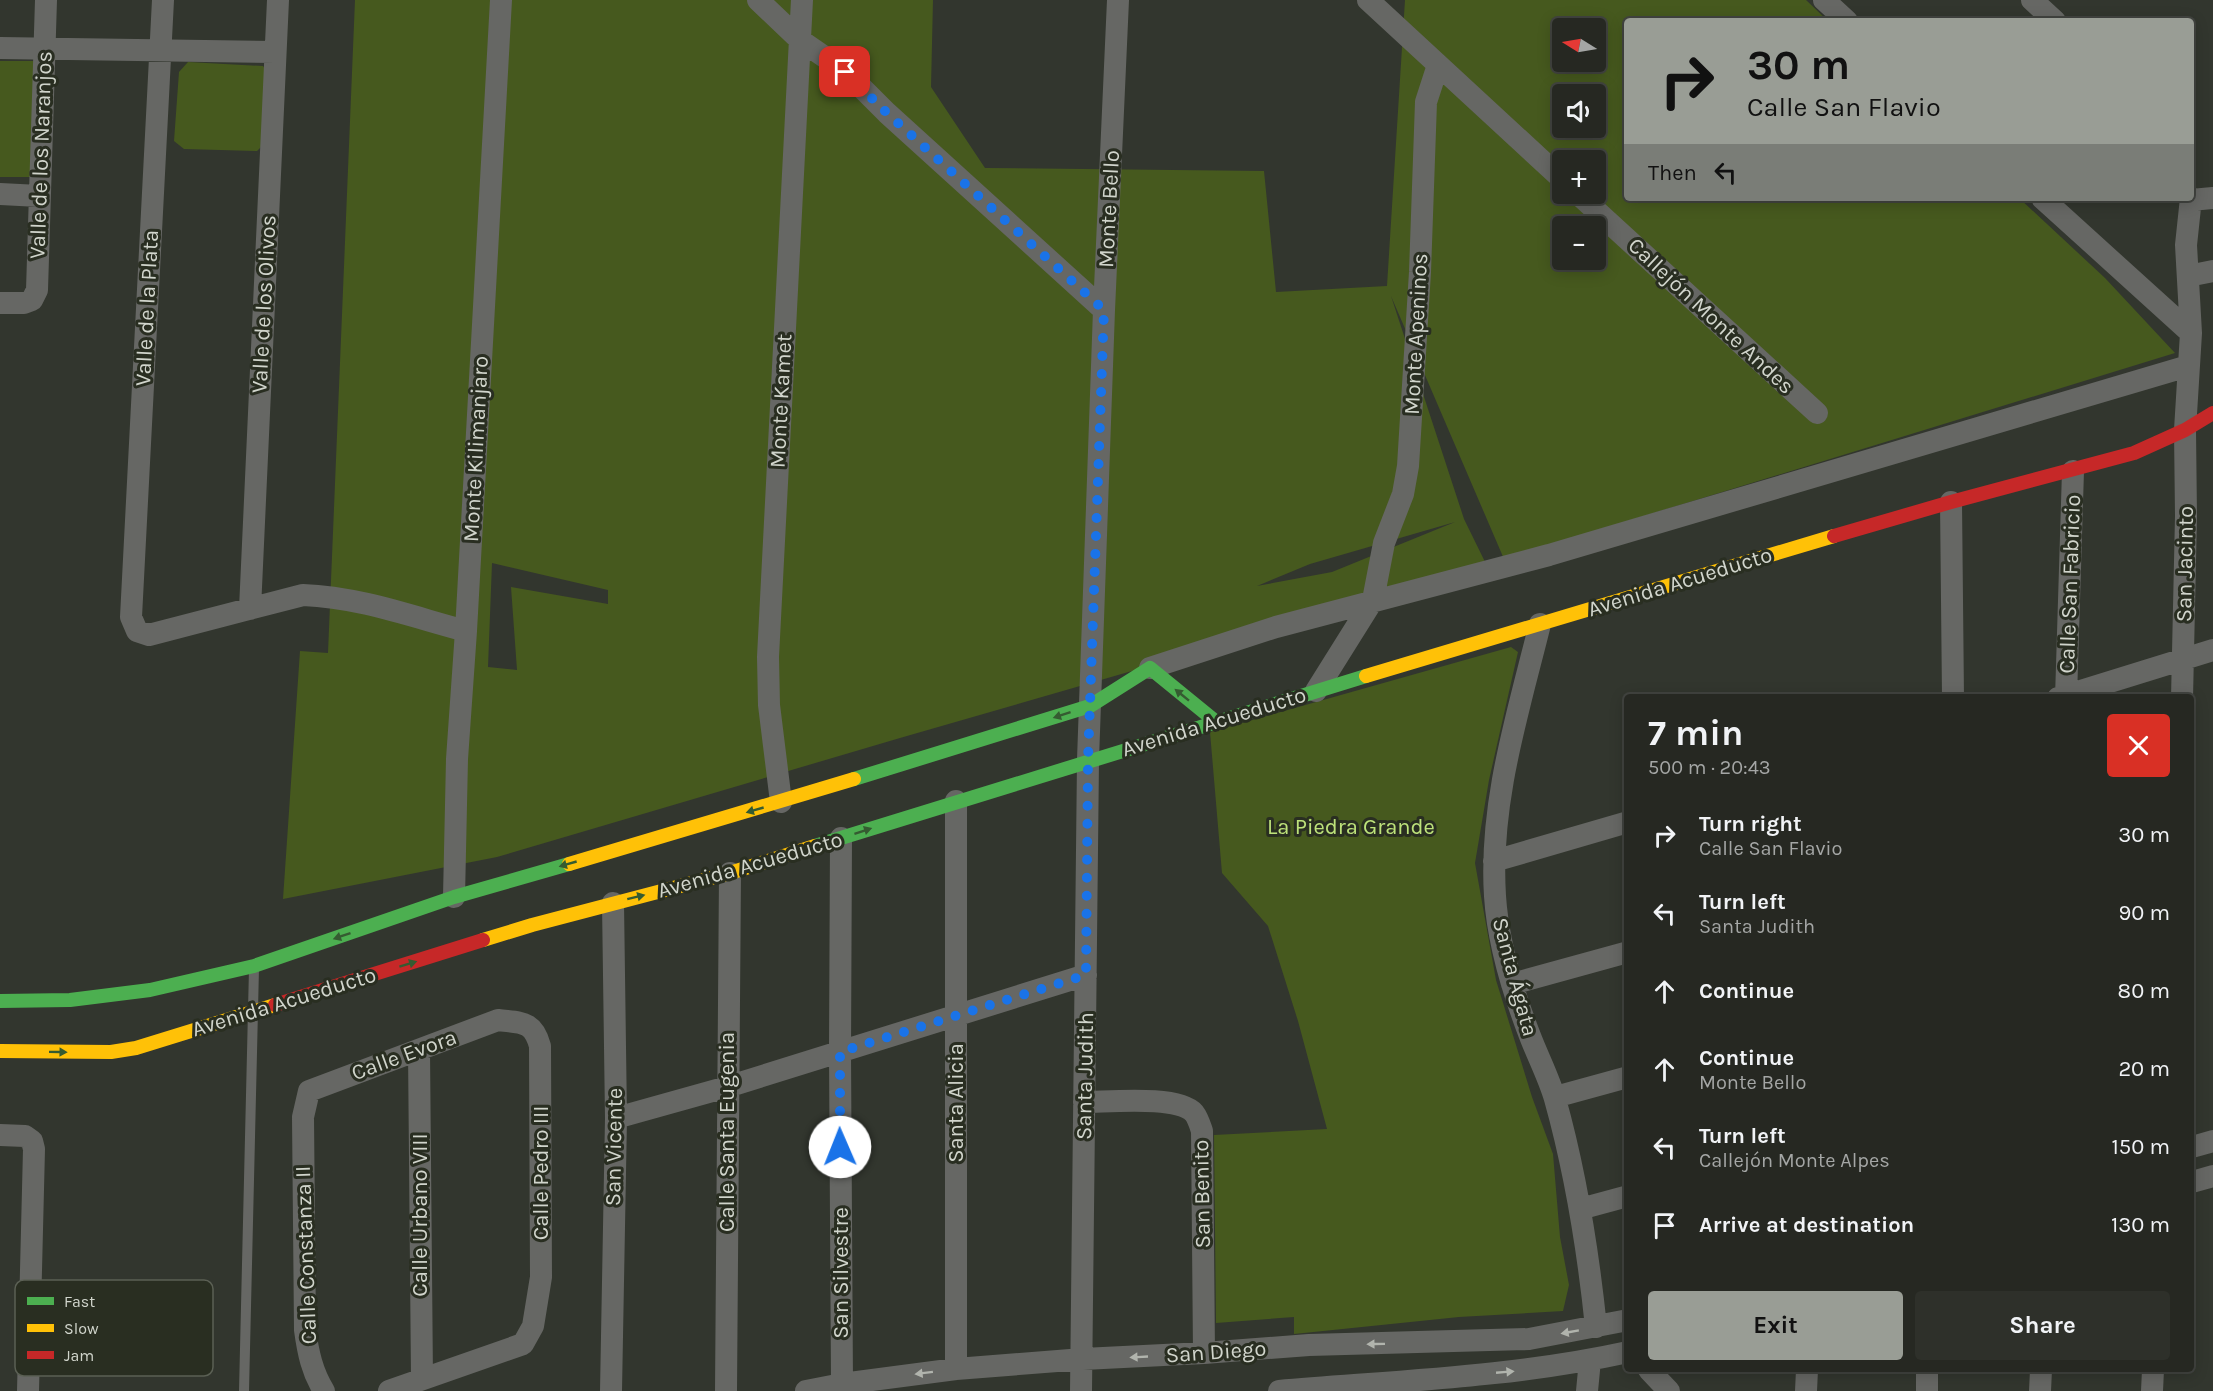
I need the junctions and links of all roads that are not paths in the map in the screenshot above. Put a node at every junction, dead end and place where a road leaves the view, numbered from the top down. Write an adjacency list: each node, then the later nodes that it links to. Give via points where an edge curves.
1 (46, 0): 15 (street, Valle de los Naranjos)
2 (163, 0): 16 (street, Valle de la Plata)
3 (278, 0): 17 (street, Valle de los Olivos)
4 (501, 0): 39 (street, Monte Kilimanjaro)
5 (758, 0): 13 (street)
6 (802, 0): 13 (street, Monte Kamet)
7 (1118, 0): 28 (street, Monte Bello)
8 (1368, 0): 18 (street)
9 (1824, 0): 11 (street)
10 (2032, 0): 12 (street)
11 (1844, 18)
12 (2052, 18)
13 (800, 40): 28 (street, via 845,72); 52 (street, Monte Kamet, via 768,657 769,705)
14 (0, 48): 15 (street)
15 (44, 48): 16 (street); 21 (street, Valle de los Naranjos)
16 (161, 50): 17 (street); 37 (street, Valle de la Plata, via 131,617 137,632 149,635)
17 (275, 52): 37 (street, Valle de los Olivos)
18 (1438, 65): 19 (street); 36 (street, Monte Apeninos, via 1426,102 1408,466 1403,494 1384,543)
19 (1552, 170)
20 (0, 194): 21 (street)
21 (39, 196): 27 (street, Valle de los Naranjos, via 37,290 32,300 24,303)
22 (2199, 199): 26 (street, San Jacinto, via 2186,245)
23 (2045, 201): 29 (street)
24 (1589, 204): 31 (street, Callejón Monte Andes)
25 (2213, 271): 26 (street)
26 (2188, 276): 29 (street, San Jacinto)
27 (0, 303)
28 (1104, 310): 48 (street, Monte Bello)
29 (2191, 333): 30 (street, San Jacinto)
30 (2188, 366): 33 (street, San Jacinto); 36 (street, Avenida Acueducto, via 1548,555)
31 (1817, 413)
32 (2213, 413): 33 (street, Avenida Acueducto)
33 (2185, 430): 34 (street, Avenida Acueducto, via 2134,453); 41 (street, San Jacinto)
34 (2073, 471): 35 (street, Avenida Acueducto); 45 (street, Calle San Fabricio)
35 (1951, 502): 38 (street, Avenida Acueducto); 44 (street)
36 (1373, 600): 42 (street, Avenida Acueducto); 43 (street)
37 (250, 609): 39 (street, via 303,594 327,596)
38 (1540, 624): 43 (street, Avenida Acueducto); 55 (street, Santa Ágata, via 1505,766)
39 (466, 631): 57 (street, Monte Kilimanjaro, via 457,759)
40 (2213, 650): 41 (street)
41 (2184, 659): 46 (street); 47 (street, San Jacinto)
42 (1150, 668): 48 (street, Avenida Acueducto); 49 (street, one-way to 42)
43 (1317, 692): 49 (street, Avenida Acueducto)
44 (1953, 694)
45 (2064, 694)
46 (2073, 694)
47 (2182, 694)
48 (1090, 706): 50 (street, Monte Bello); 52 (street, Avenida Acueducto, one-way to 52)
49 (1215, 721): 50 (street, Avenida Acueducto)
50 (1088, 760): 51 (street, Avenida Acueducto); 61 (street, Santa Judith)
51 (956, 801): 54 (street, Avenida Acueducto, one-way to 51); 65 (street, Santa Alicia)
52 (781, 802): 57 (street, Avenida Acueducto, one-way to 57)
53 (1624, 823): 55 (street)
54 (841, 838): 56 (street, Avenida Acueducto); 69 (street, San Silvestre)
55 (1494, 861): 62 (street, Santa Ágata, via 1495,898)
56 (730, 873): 58 (street, Avenida Acueducto, one-way to 56); 71 (street, Calle Santa Eugenia)
57 (454, 897): 60 (street, Avenida Acueducto, one-way to 60)
58 (613, 903): 64 (street, Avenida Acueducto, one-way to 58); 75 (street, San Vicente)
59 (1624, 953): 62 (street)
60 (254, 966): 63 (street, Avenida Acueducto, via 150,990 70,1000); 64 (lane)
61 (1086, 975): 65 (street); 73 (street, Santa Judith)
62 (1512, 984): 72 (street, Santa Ágata)
63 (0, 1001)
64 (253, 1012): 68 (street, Avenida Acueducto, one-way to 64, via 128,1050); 102 (lane)
65 (956, 1016): 69 (street); 90 (street, Santa Alicia)
66 (526, 1023): 67 (street, Calle Evora, via 498,1020); 97 (street, Calle Pedro III, via 536,1033 540,1046 541,1277 533,1326 523,1344)
67 (419, 1050): 74 (street, Calle Evora, via 309,1091); 97 (street, Calle Urbano VIII)
68 (0, 1051)
69 (840, 1052): 71 (street); 99 (street, San Silvestre)
70 (1624, 1078): 72 (street)
71 (728, 1087): 75 (street); 106 (street, Calle Santa Eugenia)
72 (1555, 1097): 82 (street, Santa Ágata)
73 (1084, 1102): 86 (street, San Benito, via 1161,1102 1193,1112 1198,1121 1202,1131); 88 (street, Santa Judith)
74 (303, 1117): 103 (street, Calle Constanza II, via 306,1330 308,1353)
75 (616, 1118): 105 (street, San Vicente)
76 (0, 1135): 83 (street, via 24,1136 32,1141 34,1149)
77 (2213, 1141): 78 (street)
78 (2194, 1146)
79 (2213, 1176): 80 (street)
80 (2194, 1181)
81 (1624, 1197): 82 (street)
82 (1580, 1209): 85 (street, Santa Ágata)
83 (31, 1280)
84 (1624, 1321): 85 (street, San Diego)
85 (1596, 1327): 86 (street, San Diego, one-way to 86, via 1529,1339 1309,1345)
86 (1204, 1353): 88 (street, San Diego, one-way to 88)
87 (1624, 1353): 89 (street, San Diego)
88 (1083, 1359): 90 (street, San Diego); 108 (street, Santa Judith)
89 (1590, 1360): 98 (street, San Diego, one-way to 89); 110 (street)
90 (956, 1369): 99 (street, San Diego, one-way to 99)
91 (1651, 1372): 111 (street)
92 (1807, 1372): 112 (street)
93 (1927, 1372): 113 (street)
94 (2041, 1372): 114 (street)
95 (2153, 1372): 115 (street)
96 (28, 1376): 101 (street)
97 (422, 1379): 104 (street)
98 (1465, 1383): 100 (street, San Diego)
99 (842, 1384): 107 (street, San Diego)
100 (1313, 1389): 109 (street, San Diego)
101 (28, 1391)
102 (244, 1391)
103 (324, 1391)
104 (389, 1391)
105 (611, 1391)
106 (726, 1391)
107 (806, 1391)
108 (1081, 1391)
109 (1279, 1391)
110 (1587, 1391)
111 (1669, 1391)
112 (1806, 1391)
113 (1927, 1391)
114 (2040, 1391)
115 (2152, 1391)

